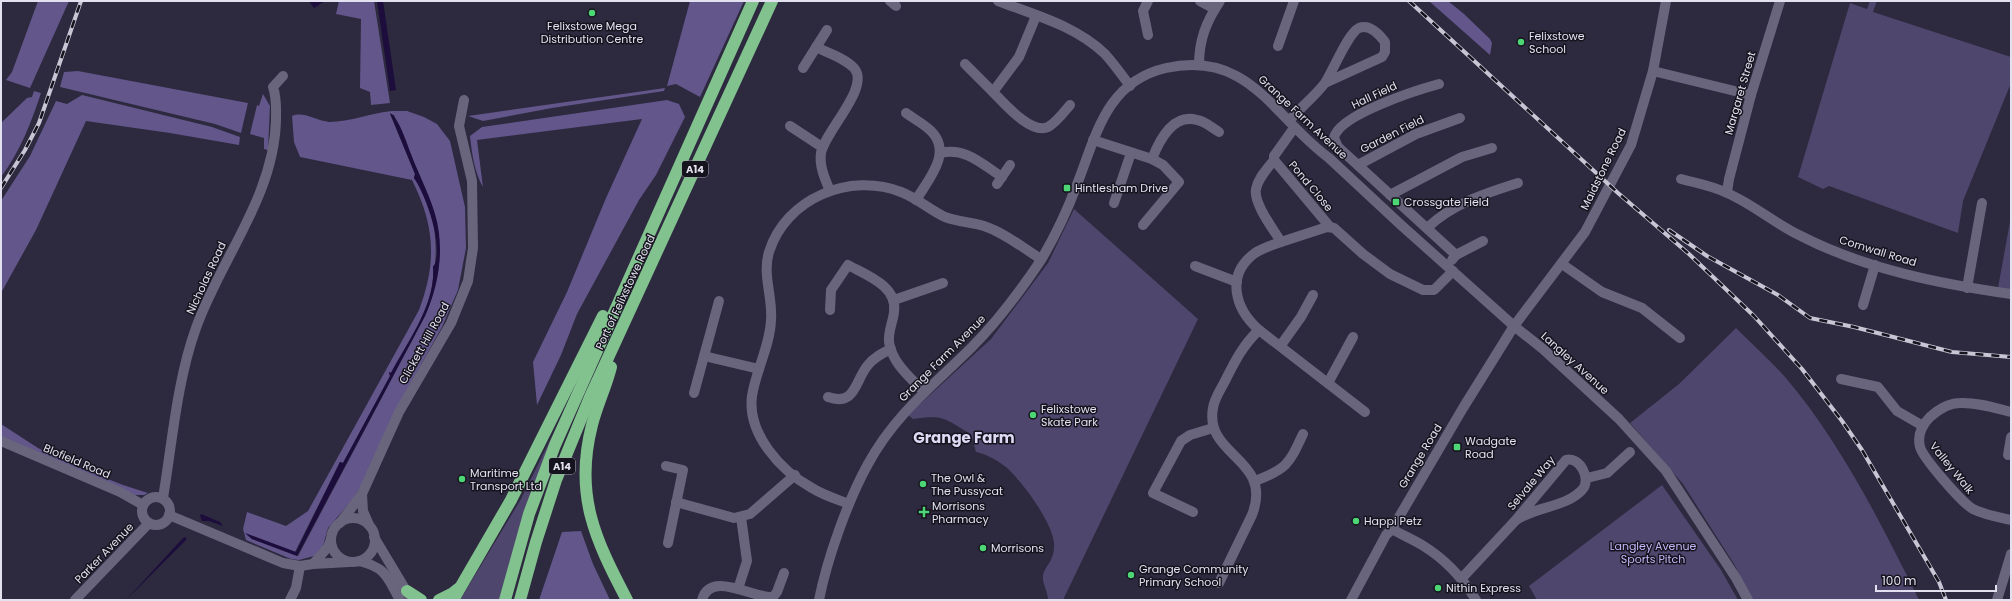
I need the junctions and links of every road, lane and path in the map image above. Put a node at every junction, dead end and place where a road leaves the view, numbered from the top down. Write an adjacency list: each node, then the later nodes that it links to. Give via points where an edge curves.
1 (753, 1): 58 (highway, Port of Felixstowe Road / A14)
2 (772, 1): 74 (highway, Port of Felixstowe Road / A14)
3 (998, 1): 10 (street)
4 (1148, 1): 12 (street, via 1143,12)
5 (1200, 1): 9 (street)
6 (1294, 1): 13 (street)
7 (1666, 1): 18 (street, Maidstone Road)
8 (1780, 1): 24 (street, Margaret Street)
9 (1217, 5): 16 (street, via 1201,37)
10 (1036, 16): 22 (street, via 1062,26 1091,43 1108,58); 23 (street, via 1018,58)
11 (827, 30): 14 (street)
12 (1148, 35)
13 (1278, 46)
14 (816, 47): 17 (street); 34 (street, via 849,64 857,72 858,80 855,92)
15 (965, 64): 23 (street)
16 (1199, 66): 22 (street, Grange Farm Avenue, via 1160,70); 29 (street, Grange Farm Avenue, via 1219,69 1242,79 1265,96)
17 (803, 68)
18 (1653, 71): 24 (street); 59 (street, Maidstone Road, via 1631,145 1585,232)
19 (283, 76): 100 (street, Nicholas Road, via 273,87 277,98 276,131 263,185 196,328 185,365)
20 (1325, 83): 20 (street, via 1348,41 1358,29 1368,28 1382,39 1386,49 1382,58); 29 (street, Pond Close)
21 (1439, 84): 33 (street, Hall Field, via 1396,97 1345,123 1337,130 1334,138)
22 (1130, 86): 32 (street, Grange Farm Avenue, via 1105,112)
23 (993, 92): 26 (street, via 1027,123 1038,128 1052,124)
24 (1751, 95): 46 (street, Margaret Street)
25 (464, 100): 99 (street, Clickett Hill Road, via 459,126 472,181 473,248 468,282 451,323 399,412)
26 (1070, 106)
27 (906, 113): 36 (street, via 933,132)
28 (1460, 118): 42 (street, Garden Field, via 1416,134)
29 (1292, 124): 38 (street, Grange Farm Avenue); 40 (street, Pond Close)
30 (790, 126): 34 (street)
31 (1219, 132): 39 (street, via 1200,120 1180,121 1165,134)
32 (1093, 140): 37 (street); 57 (street, Grange Farm Avenue, via 1076,188)
33 (1337, 145): 38 (street); 42 (street, Grange Farm Avenue)
34 (822, 147): 45 (street, via 822,170)
35 (1492, 148): 47 (street, via 1462,157)
36 (940, 153): 41 (street, via 961,152 999,180); 48 (street, via 937,165)
37 (1131, 153): 39 (street); 49 (street)
38 (1329, 158): 62 (street, Grange Farm Avenue)
39 (1152, 159): 51 (street, via 1167,169 1179,182)
40 (1274, 160): 52 (street, Pond Close); 55 (street, Pond Close, via 1263,174 1256,193 1260,206)
41 (1010, 165)
42 (1358, 165): 47 (street, Grange Farm Avenue)
43 (1681, 179): 46 (street, Cornwall Road)
44 (1518, 183): 53 (street, via 1451,210)
45 (830, 191): 48 (street, via 856,186 874,186 901,192); 80 (street, via 811,200 791,215 772,245 767,268 771,326)
46 (1727, 192): 60 (street, Cornwall Road, via 1800,236 1840,254)
47 (1390, 195): 53 (street, Grange Farm Avenue)
48 (916, 200): 57 (street, via 947,218 989,228)
49 (1114, 203)
50 (1982, 203): 65 (street)
51 (1143, 225)
52 (1330, 227): 55 (street, Pond Close); 62 (street, via 1340,232 1362,254 1385,271 1423,290 1434,290)
53 (1427, 228): 56 (street, Grange Farm Avenue)
54 (1484, 241): 56 (street)
55 (1281, 242): 63 (street, via 1250,257 1243,266)
56 (1456, 255): 62 (street)
57 (1041, 259): 83 (street, Grange Farm Avenue, via 988,331)
58 (636, 260): 122 (highway, via 610,303 511,500); 130 (highway, Port of Felixstowe Road / A14, via 555,446 529,514)
59 (1562, 264): 72 (street, Maidstone Road); 76 (street, via 1602,292 1642,308)
60 (1875, 265): 65 (street, Cornwall Road); 70 (street)
61 (1195, 266): 63 (street)
62 (1450, 268): 72 (street, Grange Farm Avenue)
63 (1237, 282): 73 (street, via 1236,291 1240,308)
64 (943, 283): 68 (street)
65 (1967, 288): 66 (street, Cornwall Road)
66 (2011, 294)
67 (1313, 295): 77 (street)
68 (894, 300): 71 (street, via 886,287 848,265 831,290); 78 (street, via 889,333)
69 (719, 301): 79 (street)
70 (1863, 305)
71 (830, 310)
72 (1514, 326): 111 (street, Grange Road); 137 (street, Langley Avenue, via 1620,419 1666,471)
73 (1259, 330): 77 (street); 89 (street, via 1242,347 1215,401 1212,410)
74 (619, 336): 131 (highway, Port of Felixstowe Road / A14, via 556,480); 132 (highway, via 609,376 592,424 585,460 585,477 586,497 596,538)
75 (1353, 337): 82 (street)
76 (1680, 338)
77 (1281, 345): 82 (street)
78 (891, 349): 83 (street, via 899,365); 85 (street, via 869,363 850,395 839,400)
79 (704, 356): 80 (street); 84 (street)
80 (759, 369): 96 (street, via 752,397 755,426 760,439)
81 (1842, 379): 88 (street, via 1878,387 1897,411)
82 (1328, 383): 86 (street)
83 (924, 392): 102 (street, Grange Farm Avenue, via 901,415 887,434 868,464)
84 (694, 393)
85 (828, 397)
86 (1364, 412)
87 (2011, 412): 88 (street, via 1955,403 1936,412)
88 (1923, 426): 107 (street, Valley Walk, via 1919,439 1922,453 1963,502 1982,513)
89 (1213, 428): 98 (street, via 1218,439 1248,469); 104 (street, via 1190,435 1179,444 1153,493)
90 (1303, 434): 98 (street, via 1288,464 1277,472)
91 (2011, 437): 94 (street)
92 (1, 441): 103 (street, Blofield Road, via 120,492)
93 (1630, 452): 97 (street, via 1607,473)
94 (2008, 455)
95 (666, 466): 101 (street, via 683,470)
96 (795, 475): 102 (street, via 811,488); 106 (street, via 750,514)
97 (1587, 478): 108 (street, Selvale Way, via 1583,489 1572,498 1530,511); 108 (street, Selvale Way, via 1576,462 1567,459)
98 (1255, 481): 121 (street, via 1254,509)
99 (362, 494): 110 (street, Clickett Hill Road); 112 (street, via 365,520)
100 (163, 498): 103 (street, via 152,498); 105 (street, via 169,506)
101 (676, 502): 106 (street, via 734,518); 114 (street)
102 (849, 504): 134 (street, Grange Farm Avenue)
103 (143, 505): 109 (street, via 143,516)
104 (1193, 512)
105 (169, 515): 109 (street, via 161,524); 118 (street, via 284,563)
106 (741, 517): 123 (street, via 747,561)
107 (2011, 520)
108 (1515, 521): 120 (street, Selvale Way)
109 (149, 523): 125 (street, Parker Avenue)
110 (340, 523): 112 (street, via 357,519); 113 (street, via 332,533)
111 (1392, 528): 120 (street, via 1431,551); 135 (street, Grange Road)
112 (373, 533): 116 (street, via 374,543 369,554); 124 (street)
113 (331, 539): 116 (street, via 339,557); 117 (street, via 328,547)
114 (668, 543)
115 (2011, 554): 138 (street)
116 (356, 562): 117 (street); 124 (street, via 379,567)
117 (313, 564): 118 (street)
118 (300, 566): 126 (street, via 296,588)
119 (784, 574): 123 (street, via 773,597)
120 (1462, 578): 136 (street)
121 (1219, 583)
122 (461, 585): 128 (highway, via 453,593); 129 (highway)
123 (738, 589): 133 (street, via 712,587 703,595)
124 (406, 597): 127 (highway)
125 (75, 600)
126 (290, 600)
127 (421, 600)
128 (439, 600)
129 (453, 600)
130 (505, 600)
131 (520, 600)
132 (627, 600)
133 (702, 600)
134 (819, 600)
135 (1352, 600)
136 (1476, 600)
137 (1748, 600)
138 (1997, 600)

